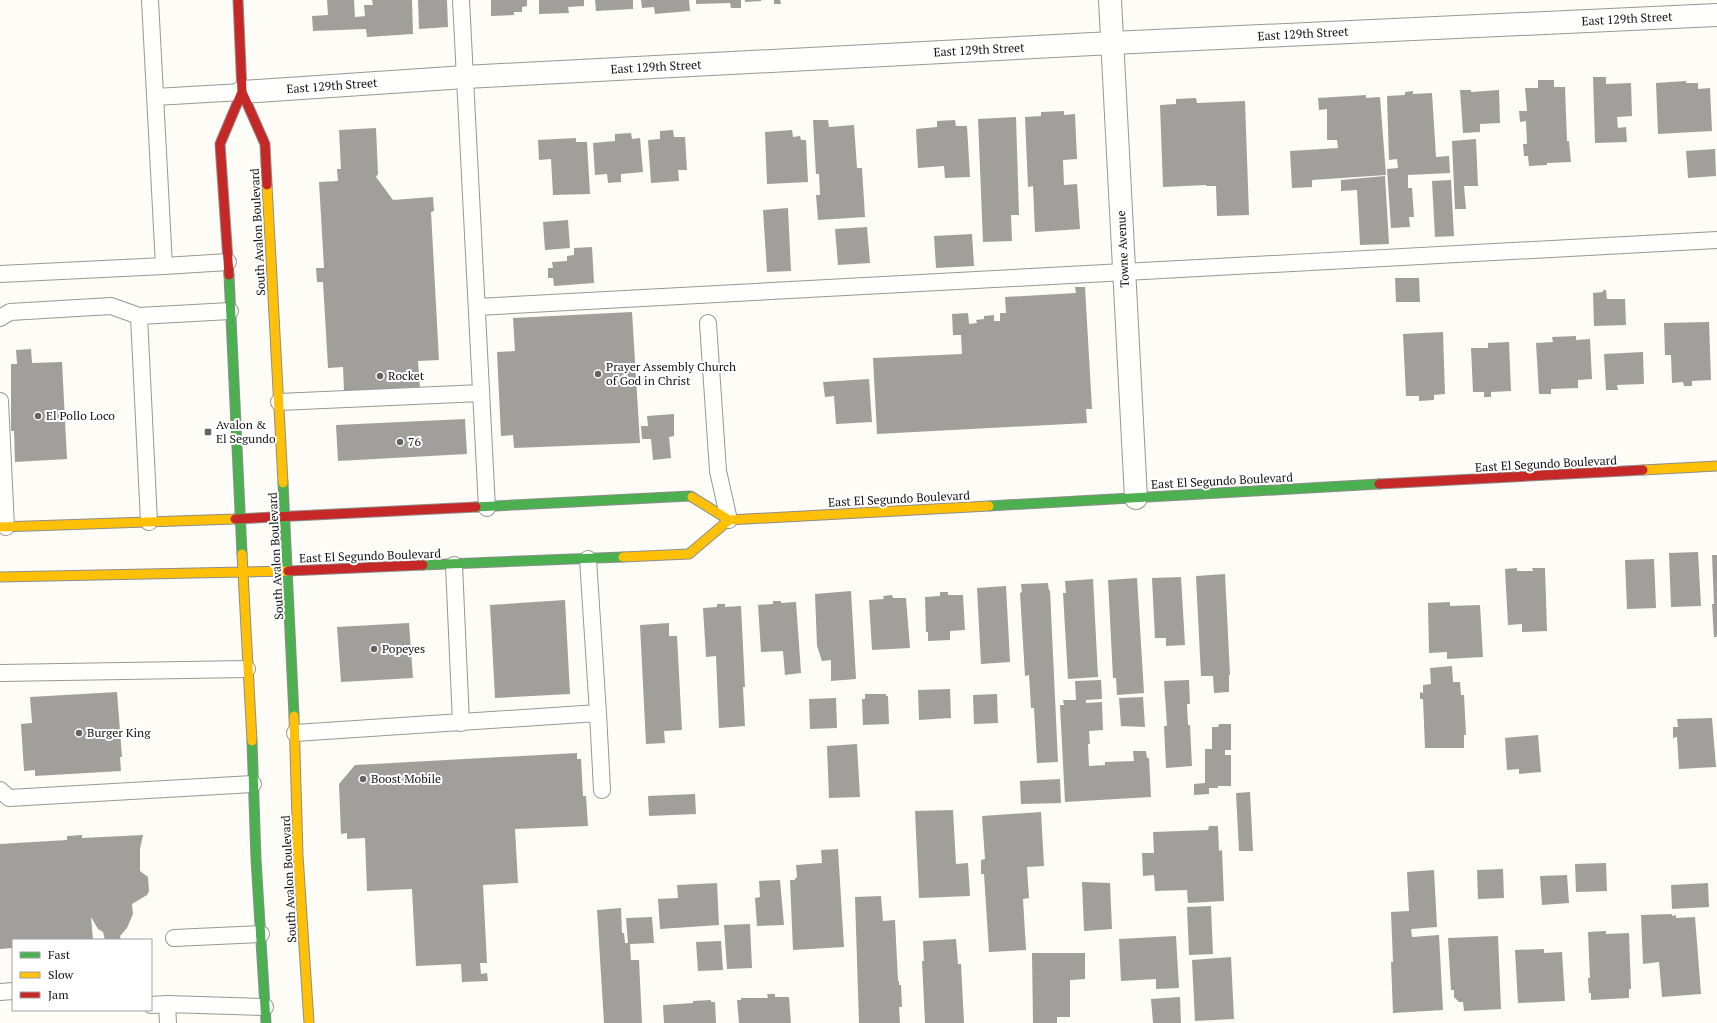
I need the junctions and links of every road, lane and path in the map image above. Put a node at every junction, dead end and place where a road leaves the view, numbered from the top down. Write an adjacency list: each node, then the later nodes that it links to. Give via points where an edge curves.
1 (150, 0): 9 (lane)
2 (238, 0): 8 (main road, South Avalon Boulevard)
3 (461, 0): 7 (lane)
4 (1110, 0): 6 (street, Towne Avenue)
5 (1717, 15): 6 (street, East 129th Street)
6 (1112, 43): 7 (street, East 129th Street); 13 (street, Towne Avenue)
7 (465, 77): 8 (street, East 129th Street); 15 (lane)
8 (242, 92): 9 (lane); 11 (main road, South Avalon Boulevard, via 220,144); 22 (main road, South Avalon Boulevard, via 265,144)
9 (155, 97): 12 (lane)
10 (1717, 240): 13 (lane)
11 (228, 262): 12 (lane); 16 (main road, South Avalon Boulevard)
12 (164, 266): 14 (lane)
13 (1124, 271): 15 (lane); 24 (street, Towne Avenue)
14 (0, 274)
15 (477, 307): 20 (lane)
16 (230, 311): 17 (lane); 27 (main road, South Avalon Boulevard)
17 (139, 316): 18 (lane, via 111,306 10,312); 29 (lane)
18 (0, 318)
19 (708, 323): 28 (lane, via 718,471)
20 (481, 393): 22 (lane); 25 (lane)
21 (0, 401): 30 (lane)
22 (279, 402): 26 (main road, South Avalon Boulevard)
23 (1717, 466): 24 (main road, East El Segundo Boulevard)
24 (1136, 498): 28 (main road, East El Segundo Boulevard)
25 (487, 508): 26 (main road); 28 (main road, via 690,496)
26 (286, 516): 27 (main road); 33 (main road, South Avalon Boulevard)
27 (240, 519): 29 (main road); 34 (main road, South Avalon Boulevard)
28 (729, 520): 31 (main road, East El Segundo Boulevard, via 689,554)
29 (149, 522): 30 (main road)
30 (3, 527)
31 (588, 558): 32 (main road, East El Segundo Boulevard); 38 (lane)
32 (454, 565): 33 (main road, East El Segundo Boulevard); 39 (lane)
33 (289, 571): 34 (main road, East El Segundo Boulevard); 40 (main road, South Avalon Boulevard)
34 (242, 573): 35 (main road, East El Segundo Boulevard); 36 (main road, South Avalon Boulevard)
35 (0, 577)
36 (247, 669): 37 (lane); 41 (main road, South Avalon Boulevard)
37 (0, 673)
38 (598, 713): 39 (lane); 43 (lane)
39 (462, 723): 40 (lane)
40 (295, 733): 53 (main road, South Avalon Boulevard, via 298,855)
41 (253, 784): 42 (lane, via 9,798); 44 (main road, South Avalon Boulevard)
42 (0, 790)
43 (602, 790)
44 (261, 934): 45 (lane); 50 (main road, South Avalon Boulevard)
45 (174, 938)
46 (12, 991): 47 (lane)
47 (0, 992)
48 (167, 1004): 49 (lane); 50 (lane); 51 (lane)
49 (152, 1005)
50 (266, 1007): 52 (main road, South Avalon Boulevard)
51 (168, 1023)
52 (266, 1023)
53 (309, 1023)

